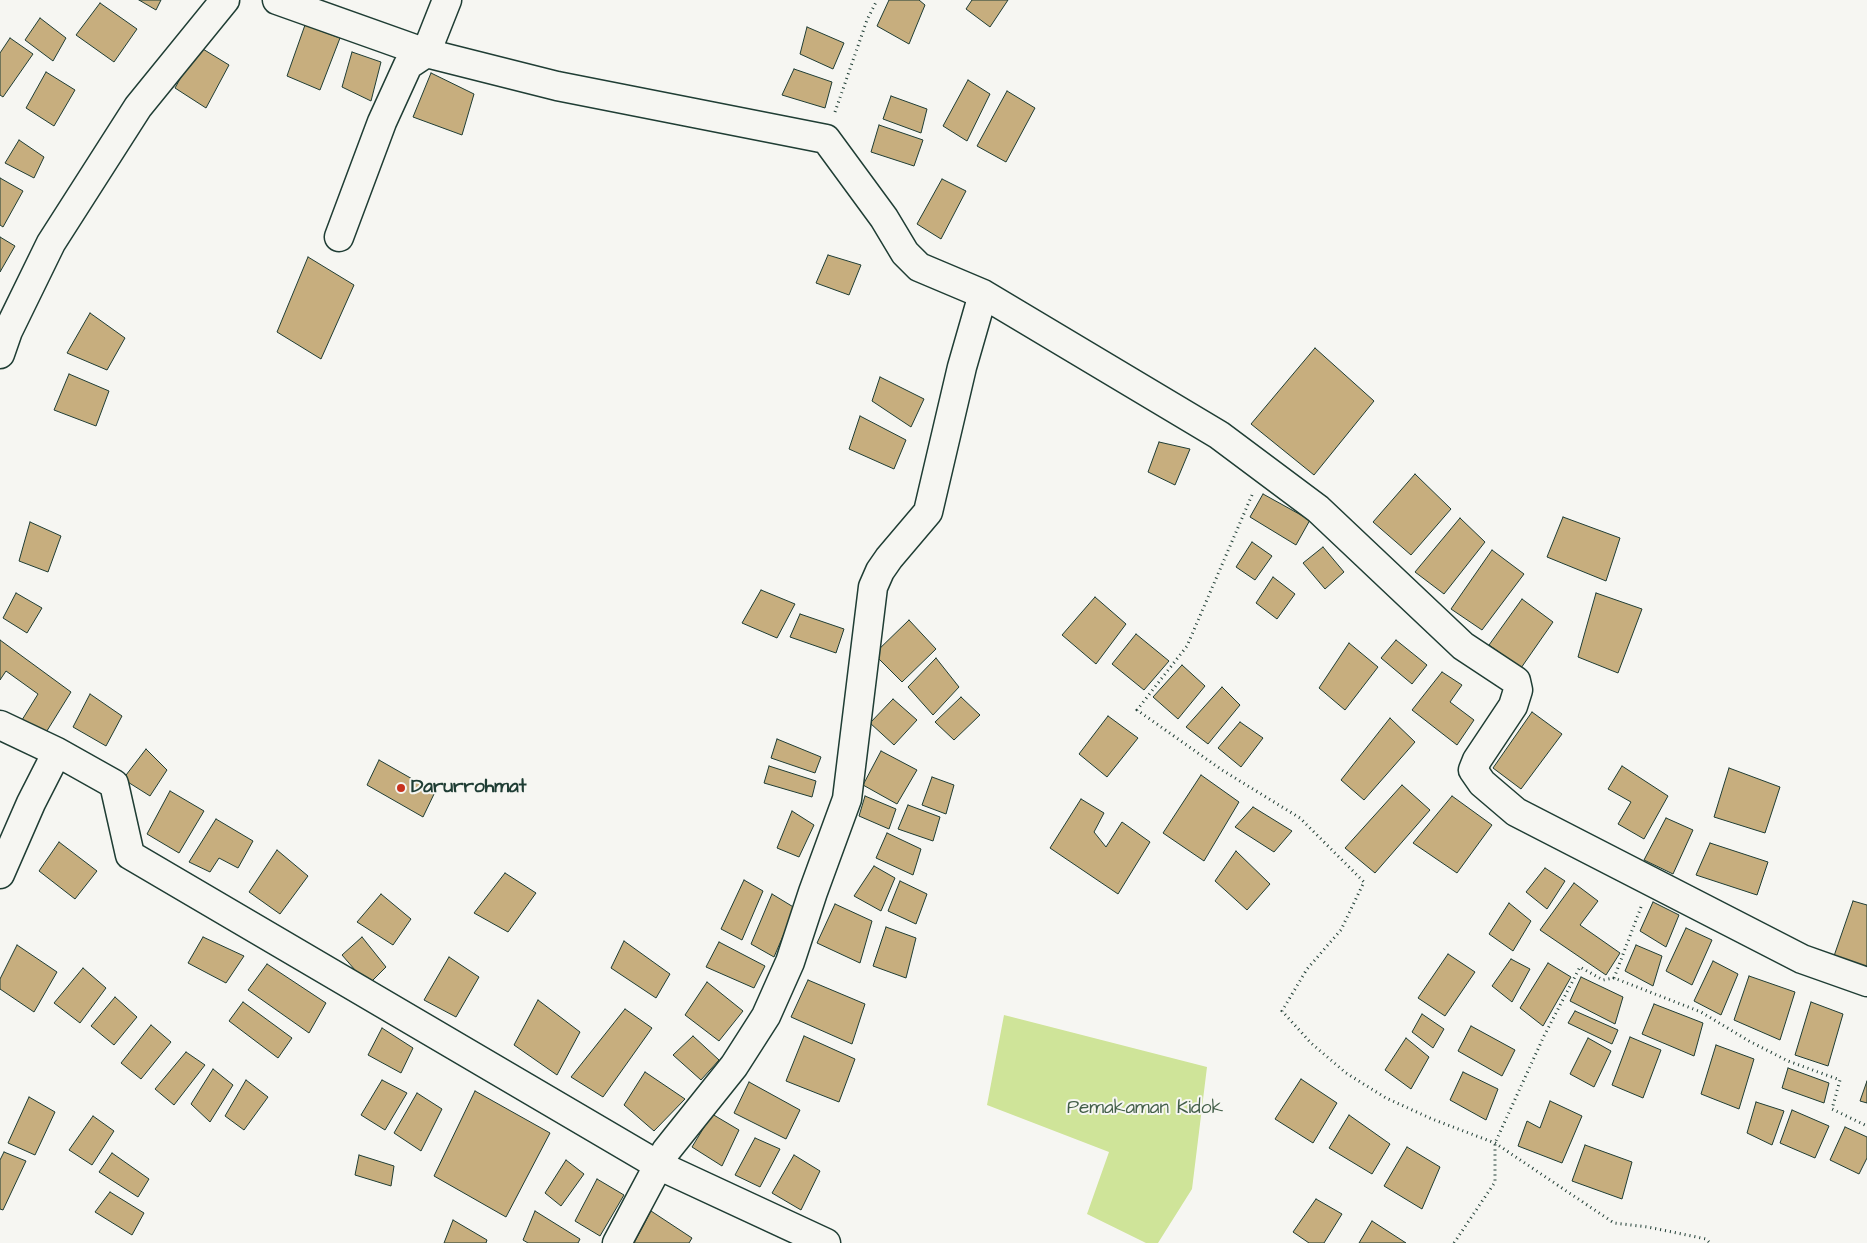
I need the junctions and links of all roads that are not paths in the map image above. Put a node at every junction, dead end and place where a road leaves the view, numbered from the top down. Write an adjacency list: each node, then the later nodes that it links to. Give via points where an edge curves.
1 (225, 0): 7 (street, via 138,107 56,235 8,331)
2 (277, 0): 4 (street)
3 (447, 0): 4 (street)
4 (426, 53): 5 (street, via 408,65 382,122); 6 (street, via 557,86 826,139 884,218 905,253 919,267)
5 (339, 237)
6 (983, 294): 11 (street, via 1220,435 1318,509 1463,646 1516,680 1518,690 1513,706 1477,760 1474,770 1482,783 1516,812 1802,959); 12 (street, via 962,367 928,512 889,558 874,587 847,799 790,962 766,1016 734,1066 674,1140)
7 (0, 354)
8 (0, 725): 9 (street)
9 (57, 752): 10 (street); 12 (street, via 114,784 130,854)
10 (0, 874)
11 (1867, 982)
12 (658, 1166): 13 (street); 14 (street)
13 (617, 1243)
14 (826, 1243)

